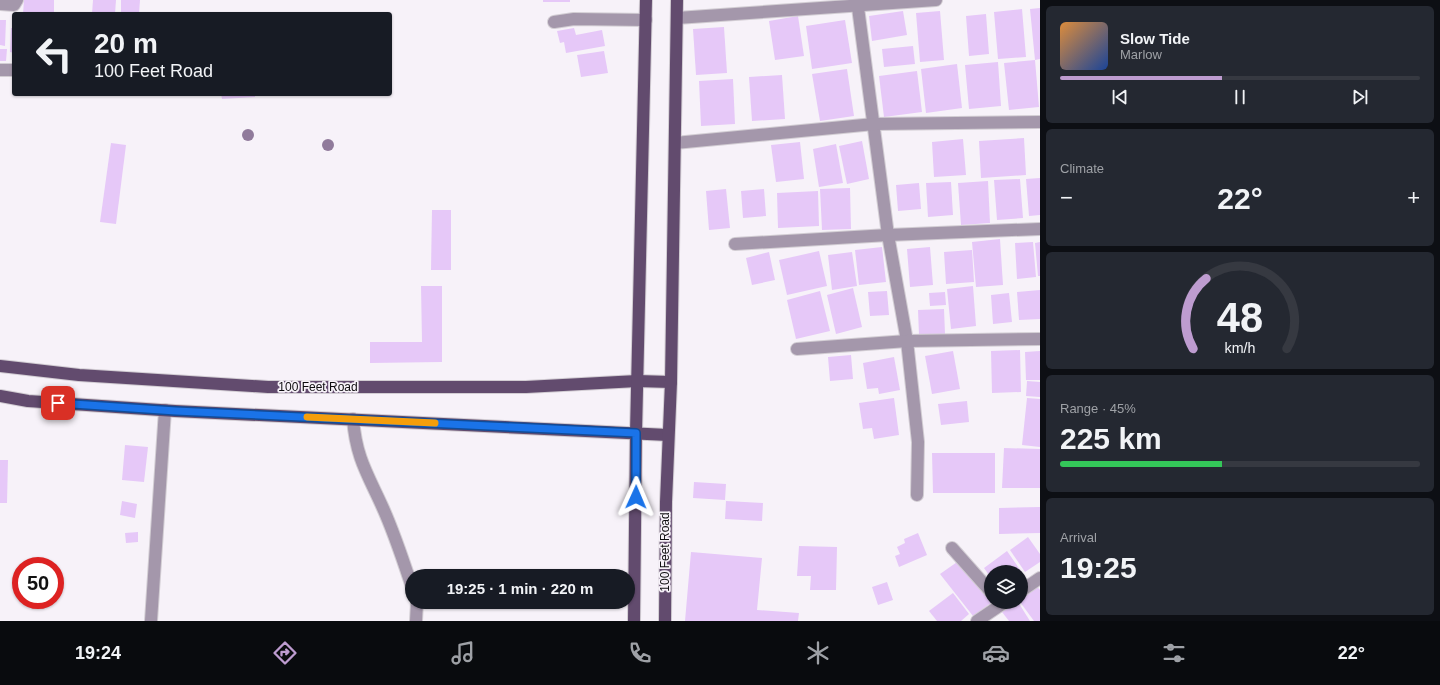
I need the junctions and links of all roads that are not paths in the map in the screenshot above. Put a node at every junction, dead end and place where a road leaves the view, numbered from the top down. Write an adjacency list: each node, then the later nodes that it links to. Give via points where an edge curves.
1 (17, 0): 6 (street, via 14,5)
2 (646, 0): 8 (main road)
3 (677, 0): 7 (main road)
4 (936, 0): 5 (street)
5 (857, 2): 7 (street); 13 (street)
6 (0, 4)
7 (677, 18): 14 (main road)
8 (646, 20): 9 (street, via 574,19); 22 (main road)
9 (554, 22)
10 (0, 70): 11 (street)
11 (12, 70)
12 (1040, 122): 13 (street)
13 (874, 124): 14 (street); 16 (street)
14 (675, 144): 23 (main road)
15 (1040, 229): 16 (street)
16 (888, 235): 17 (street); 19 (street)
17 (735, 244)
18 (1040, 339): 19 (street)
19 (907, 341): 20 (street); 29 (street, via 918,442)
20 (797, 349)
21 (0, 366): 22 (main road, 100 Feet Road, via 79,375 268,387 526,387)
22 (637, 381): 23 (main road, 100 Feet Road); 27 (main road)
23 (671, 382): 28 (main road, 100 Feet Road)
24 (0, 396): 25 (main road, via 28,401)
25 (165, 410): 26 (main road); 37 (street)
26 (353, 419): 27 (main road); 31 (street, via 355,440 365,472 382,506)
27 (636, 433): 28 (main road); 39 (main road)
28 (668, 435): 40 (main road, 100 Feet Road)
29 (917, 495)
30 (952, 548): 33 (street)
31 (405, 569)
32 (1040, 578): 34 (street)
33 (984, 584)
34 (1028, 586)
35 (416, 609): 38 (street)
36 (994, 609): 41 (street)
37 (151, 621)
38 (416, 621)
39 (634, 621)
40 (665, 621)
41 (977, 621)

